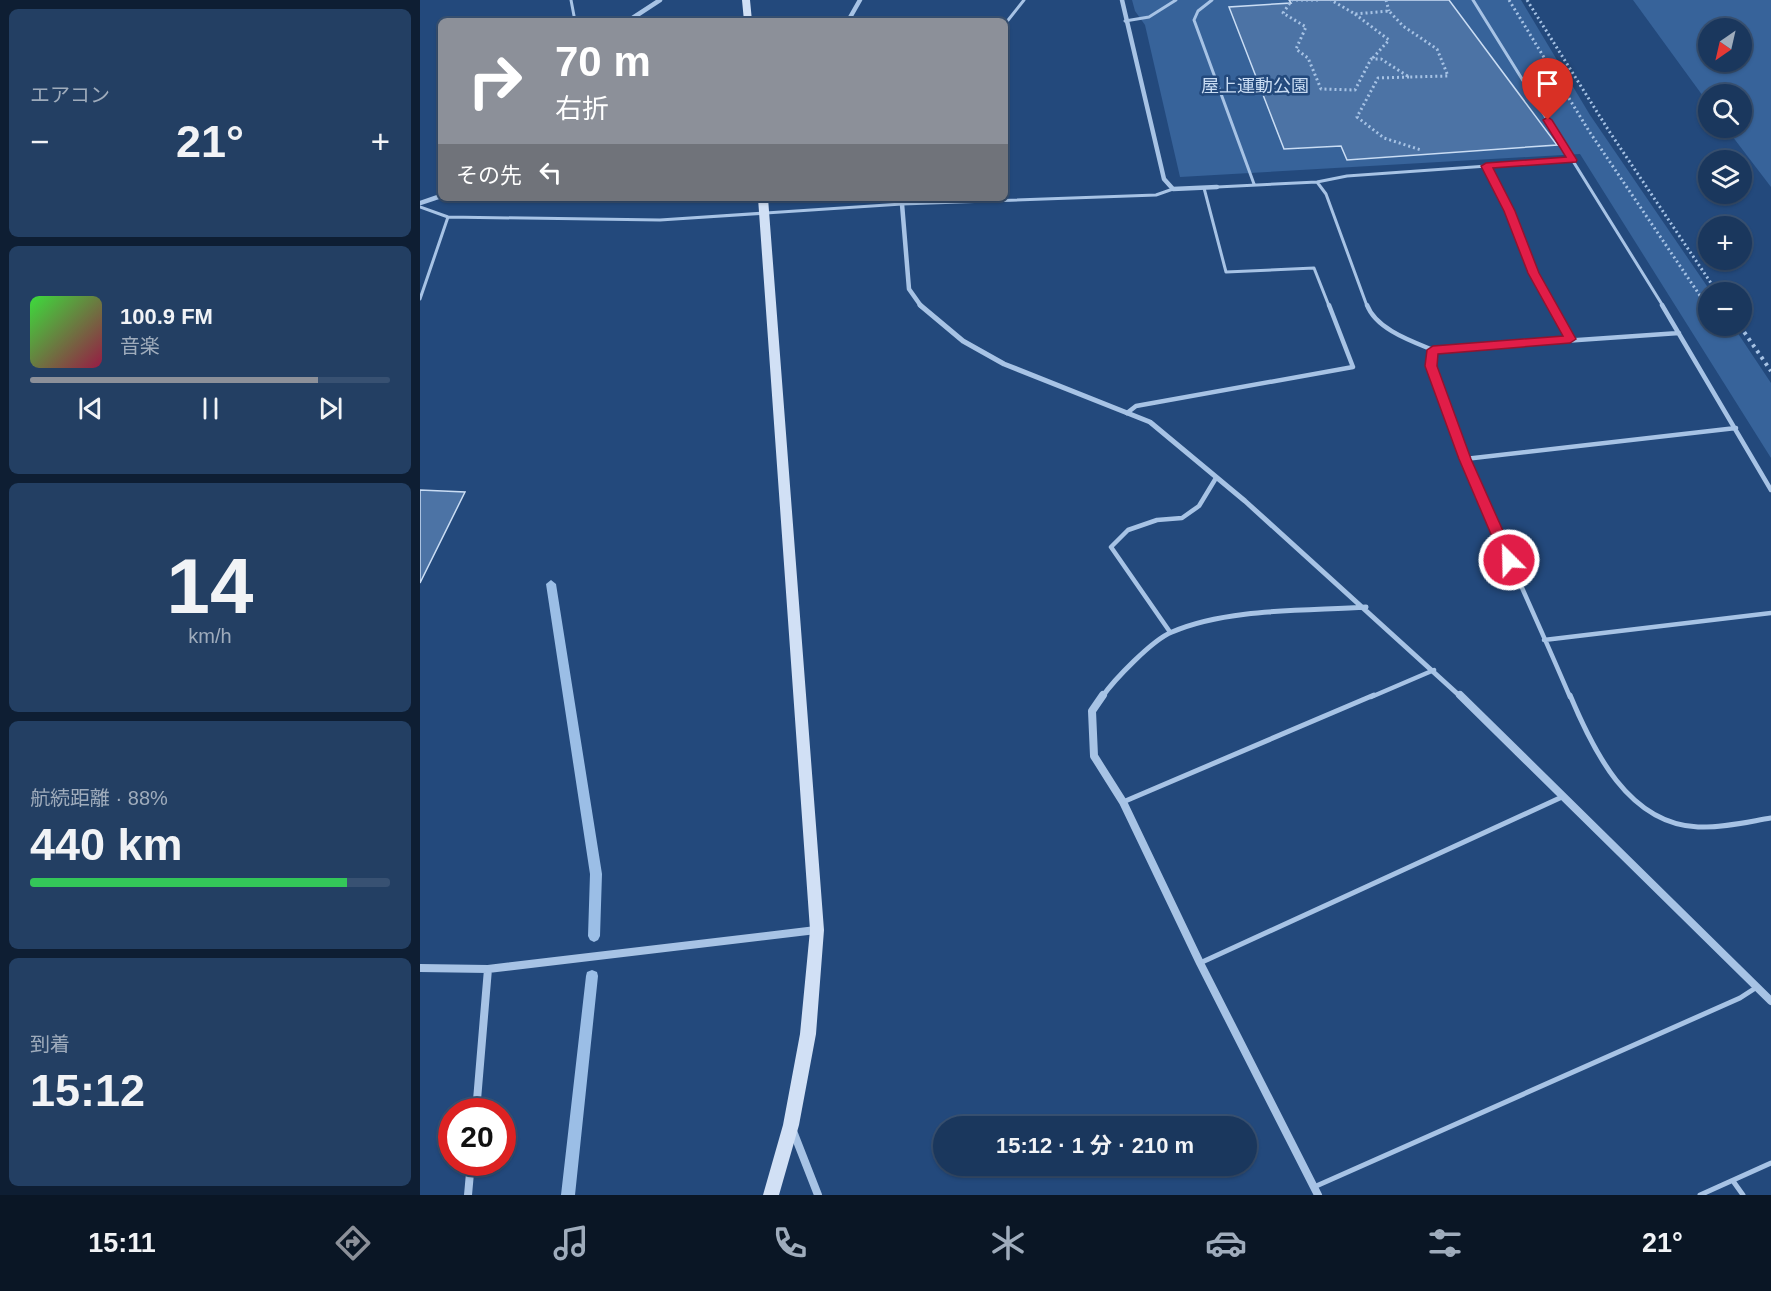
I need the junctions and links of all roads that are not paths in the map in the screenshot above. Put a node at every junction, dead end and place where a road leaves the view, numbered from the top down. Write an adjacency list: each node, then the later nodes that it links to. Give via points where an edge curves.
1 (571, 0): 10 (lane)
2 (660, 0): 11 (street)
3 (746, 0): 12 (street)
4 (860, 0): 13 (street)
5 (1024, 0): 14 (lane)
6 (1122, 0): 15 (street)
7 (1176, 0): 15 (lane, via 1149,17)
8 (1212, 0): 19 (lane, via 1198,11 1194,20)
9 (1473, 0): 16 (lane)
10 (574, 18)
11 (633, 18)
12 (748, 18)
13 (850, 18)
14 (1008, 20)
15 (1125, 21): 22 (street, via 1164,179)
16 (1572, 160): 17 (lane); 31 (lane)
17 (1486, 166): 18 (lane, via 1347,176); 32 (lane, via 1510,211 1534,273)
18 (1317, 182): 19 (lane); 33 (lane, via 1326,194 1371,316 1408,340)
19 (1254, 184): 20 (lane)
20 (1217, 187): 21 (street)
21 (1204, 188): 22 (street); 34 (lane, via 1226,272 1314,268 1353,367 1136,406)
22 (1173, 189): 24 (lane, via 1156,195)
23 (438, 197): 27 (street)
24 (1008, 198)
25 (763, 201): 28 (street)
26 (902, 201): 28 (lane); 34 (street, via 909,289 924,310 963,341 1004,364)
27 (420, 205): 29 (lane)
28 (764, 212): 29 (lane, via 660,220); 47 (street)
29 (448, 217): 30 (lane)
30 (420, 299)
31 (1679, 333): 32 (lane); 35 (lane)
32 (1570, 339): 33 (lane)
33 (1433, 350): 36 (lane, via 1431,366)
34 (1127, 413): 37 (street, via 1150,422)
35 (1736, 428): 36 (lane); 38 (lane)
36 (1465, 459): 42 (lane)
37 (1216, 478): 39 (street); 41 (lane, via 1199,506 1182,518 1157,520 1128,530 1111,547)
38 (1771, 490)
39 (1366, 607): 41 (street, via 1235,615); 43 (street)
40 (1771, 613): 42 (lane)
41 (1170, 632): 45 (street, via 1117,676 1092,711 1094,756)
42 (1544, 640): 46 (lane, via 1603,765 1624,788 1670,821 1690,828)
43 (1434, 670): 44 (street); 45 (lane)
44 (1562, 797): 48 (lane); 51 (street)
45 (1123, 802): 48 (street)
46 (1771, 818)
47 (817, 930): 50 (street); 54 (street, via 808,1034)
48 (1200, 963): 58 (street)
49 (420, 968): 50 (street)
50 (488, 969): 53 (street)
51 (1757, 987): 52 (street); 58 (lane, via 1740,998)
52 (1771, 1001)
53 (477, 1098)
54 (791, 1125): 60 (street); 61 (street)
55 (1771, 1163): 57 (lane)
56 (470, 1176): 59 (street)
57 (1733, 1181): 63 (lane); 64 (lane)
58 (1314, 1187): 62 (street)
59 (468, 1195)
60 (771, 1195)
61 (818, 1195)
62 (1318, 1195)
63 (1701, 1195)
64 (1743, 1195)

